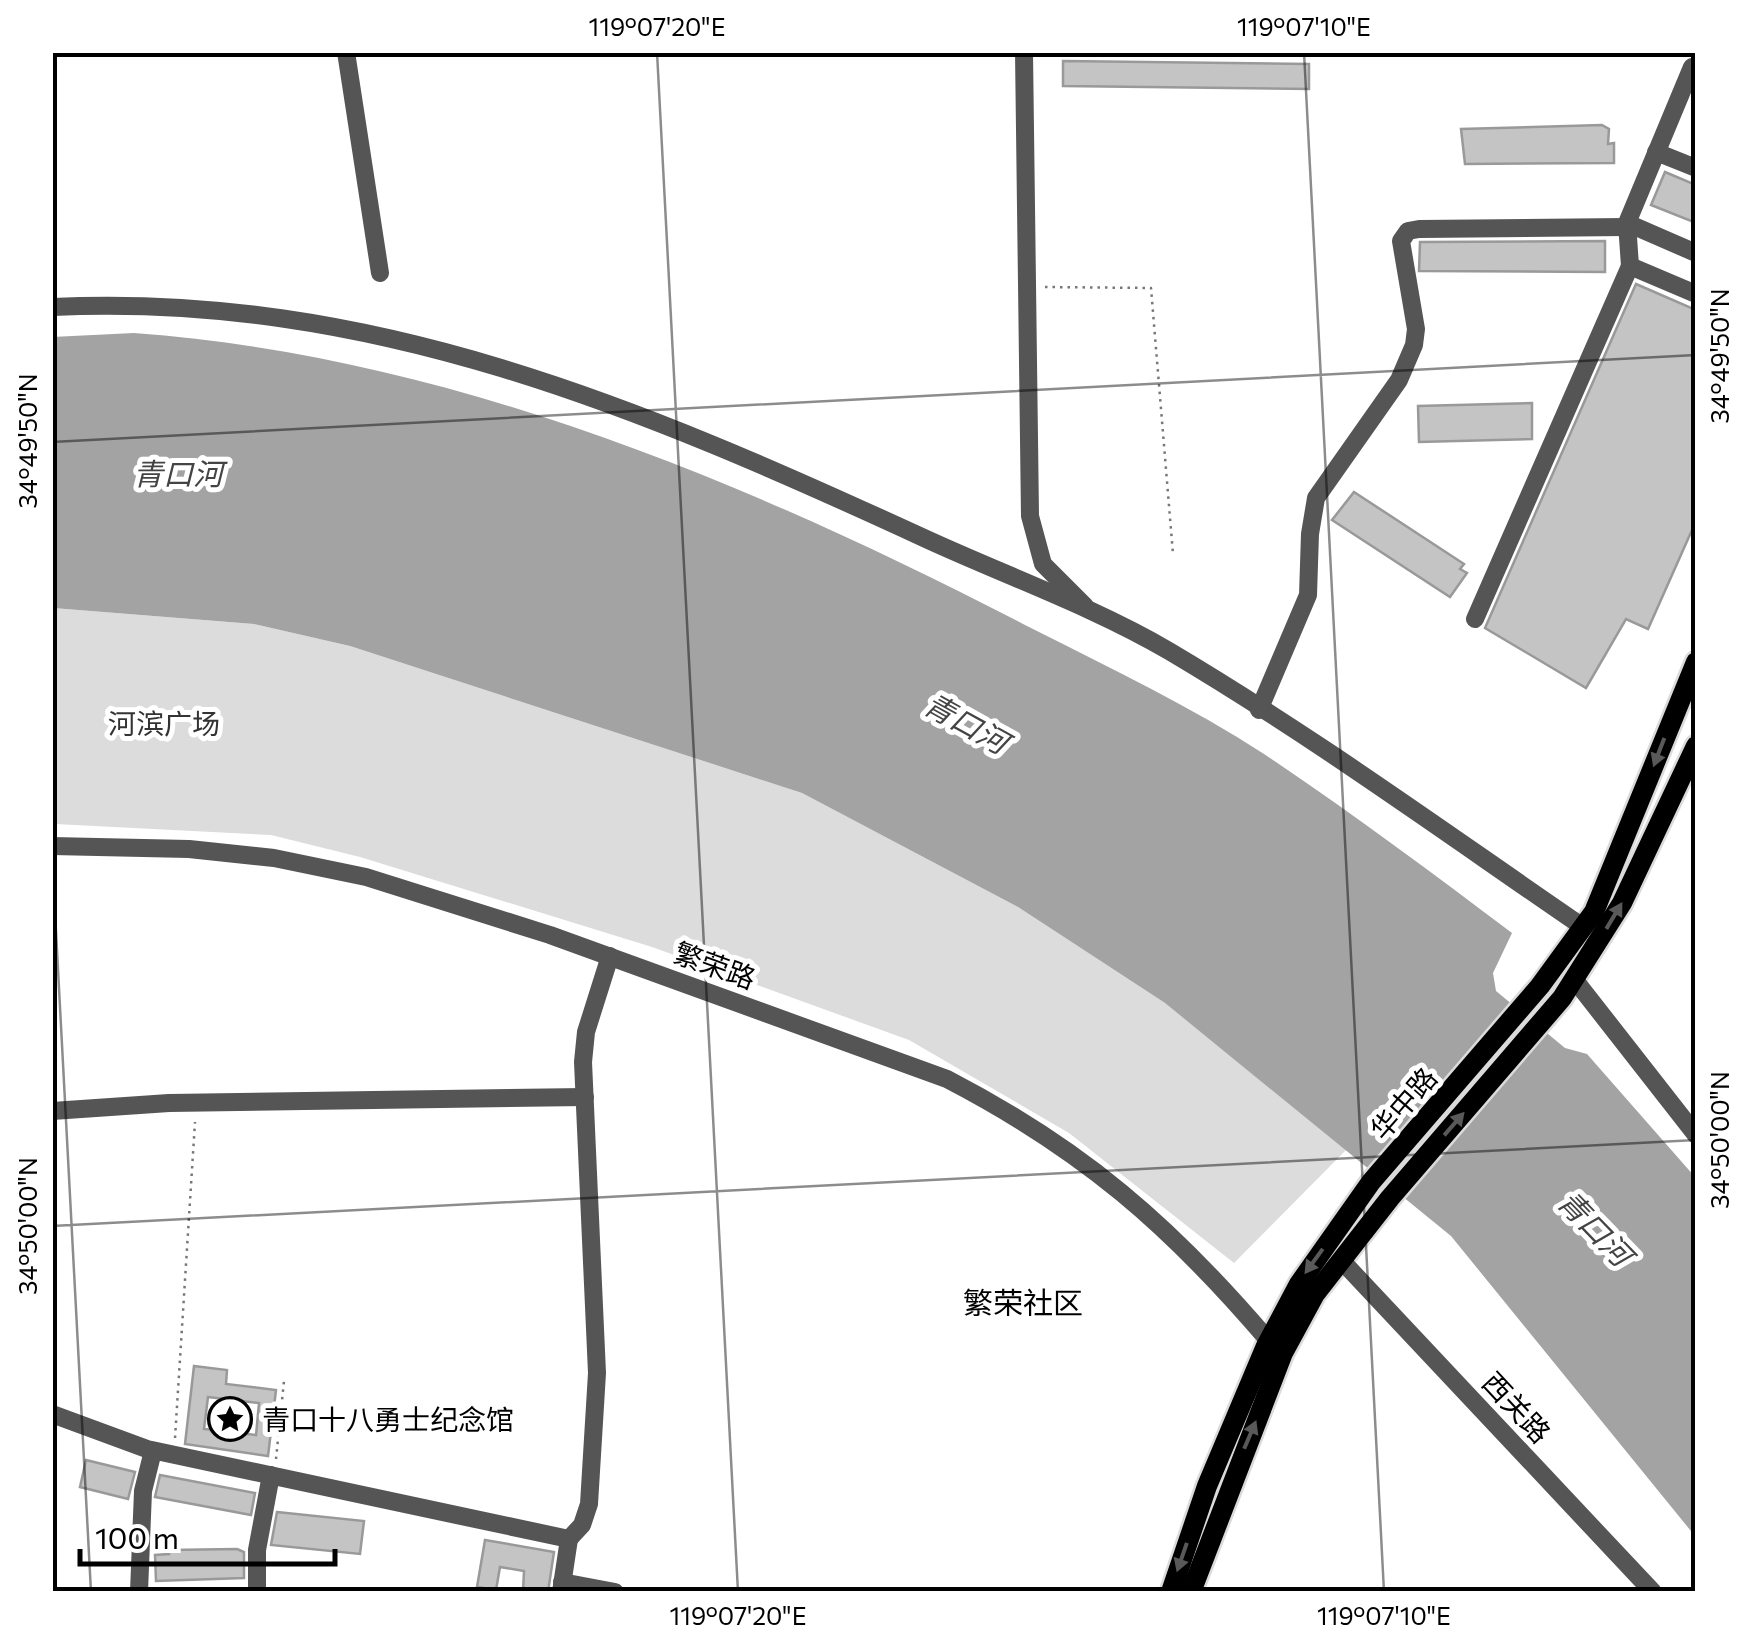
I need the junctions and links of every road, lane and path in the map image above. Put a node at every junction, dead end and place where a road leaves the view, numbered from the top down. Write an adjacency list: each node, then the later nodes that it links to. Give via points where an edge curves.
1 (346, 52): 9 (street)
2 (1024, 52): 10 (street)
3 (1696, 68): 4 (street)
4 (1656, 152): 5 (street); 6 (street)
5 (1696, 168)
6 (1626, 225): 7 (street); 8 (street); 17 (street, via 1408,232 1399,252 1412,299 1414,345 1398,380 1316,498 1308,595)
7 (1696, 252)
8 (1630, 266): 11 (street); 15 (street)
9 (380, 273)
10 (1026, 287): 13 (path, via 1151,288); 14 (street, via 1034,542 1043,564)
11 (1696, 294)
12 (52, 307): 14 (street, via 237,312 480,358 720,444)
13 (1172, 554)
14 (1096, 616): 17 (street, via 1170,652)
15 (1475, 619)
16 (1696, 662): 20 (main road, 华中路, one-way to 20, via 1602,898)
17 (1259, 710): 20 (street)
18 (1696, 746): 22 (main road, 华中路, one-way to 18, via 1622,903)
19 (52, 846): 21 (street, 繁荣路, via 189,849 330,868)
20 (1584, 927): 28 (main road, 华中路, one-way to 28, via 1371,1182 1298,1284)
21 (610, 956): 23 (street, via 586,1032); 28 (street, 繁荣路, via 873,1050 1004,1109 1158,1220)
22 (1574, 978): 26 (street); 27 (main road, 华中路, one-way to 22)
23 (586, 1097): 24 (street); 34 (street, via 597,1373 589,1504)
24 (195, 1103): 25 (street); 32 (path)
25 (52, 1112)
26 (1694, 1131)
27 (1341, 1260): 40 (main road, 华中路, one-way to 27, via 1283,1354); 41 (street, 西关路)
28 (1268, 1340): 39 (main road, 华中路, one-way to 39)
29 (284, 1381): 33 (path)
30 (52, 1414): 31 (street)
31 (152, 1450): 32 (street); 36 (street)
32 (174, 1455): 33 (street)
33 (273, 1475): 34 (street); 37 (street, via 257,1550)
34 (569, 1539): 35 (street)
35 (562, 1587): 38 (street)
36 (139, 1592)
37 (257, 1592)
38 (614, 1592)
39 (1171, 1592)
40 (1191, 1592)
41 (1653, 1592)

